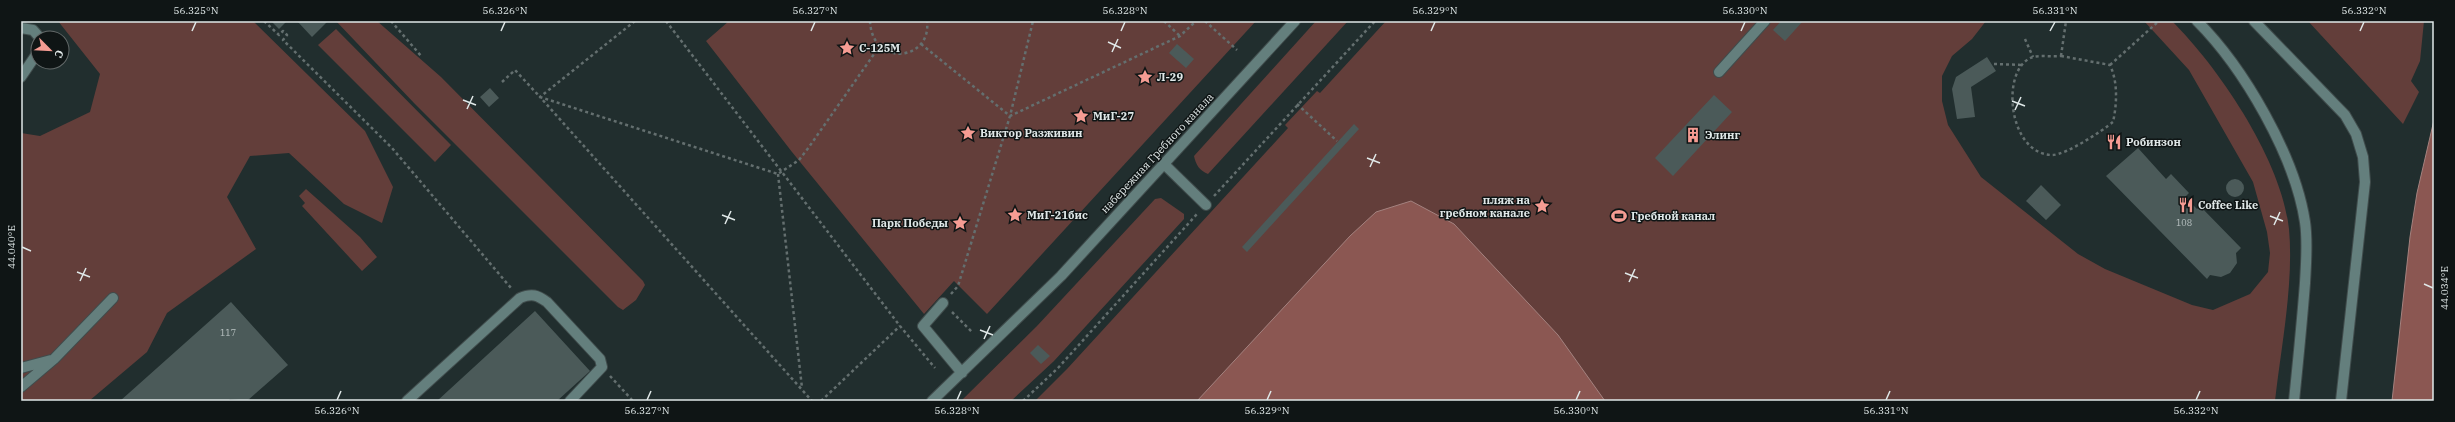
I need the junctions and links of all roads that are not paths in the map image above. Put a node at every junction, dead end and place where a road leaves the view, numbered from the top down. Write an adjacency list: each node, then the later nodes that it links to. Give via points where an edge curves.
1 (1295, 21): 10 (street, набережная Гребного канала)
2 (1765, 21): 8 (street)
3 (2197, 21): 21 (street, via 2224,52 2264,113 2282,150 2303,216 2306,263)
4 (2254, 21): 22 (street, via 2345,115 2356,134 2363,157 2365,182)
5 (21, 28): 6 (street)
6 (33, 30)
7 (30, 64): 9 (street)
8 (1719, 72)
9 (21, 77)
10 (1164, 164): 11 (street); 16 (street, набережная Гребного канала, via 1061,276)
11 (1206, 205)
12 (114, 298): 14 (street)
13 (943, 303): 16 (street, via 923,326)
14 (54, 359): 15 (street); 17 (street)
15 (21, 368)
16 (962, 373): 20 (street, набережная Гребного канала)
17 (21, 387)
18 (407, 401): 19 (street, via 520,298 529,294 538,295 547,302 600,359 602,367)
19 (570, 401)
20 (932, 401)
21 (2294, 401)
22 (2341, 401)

